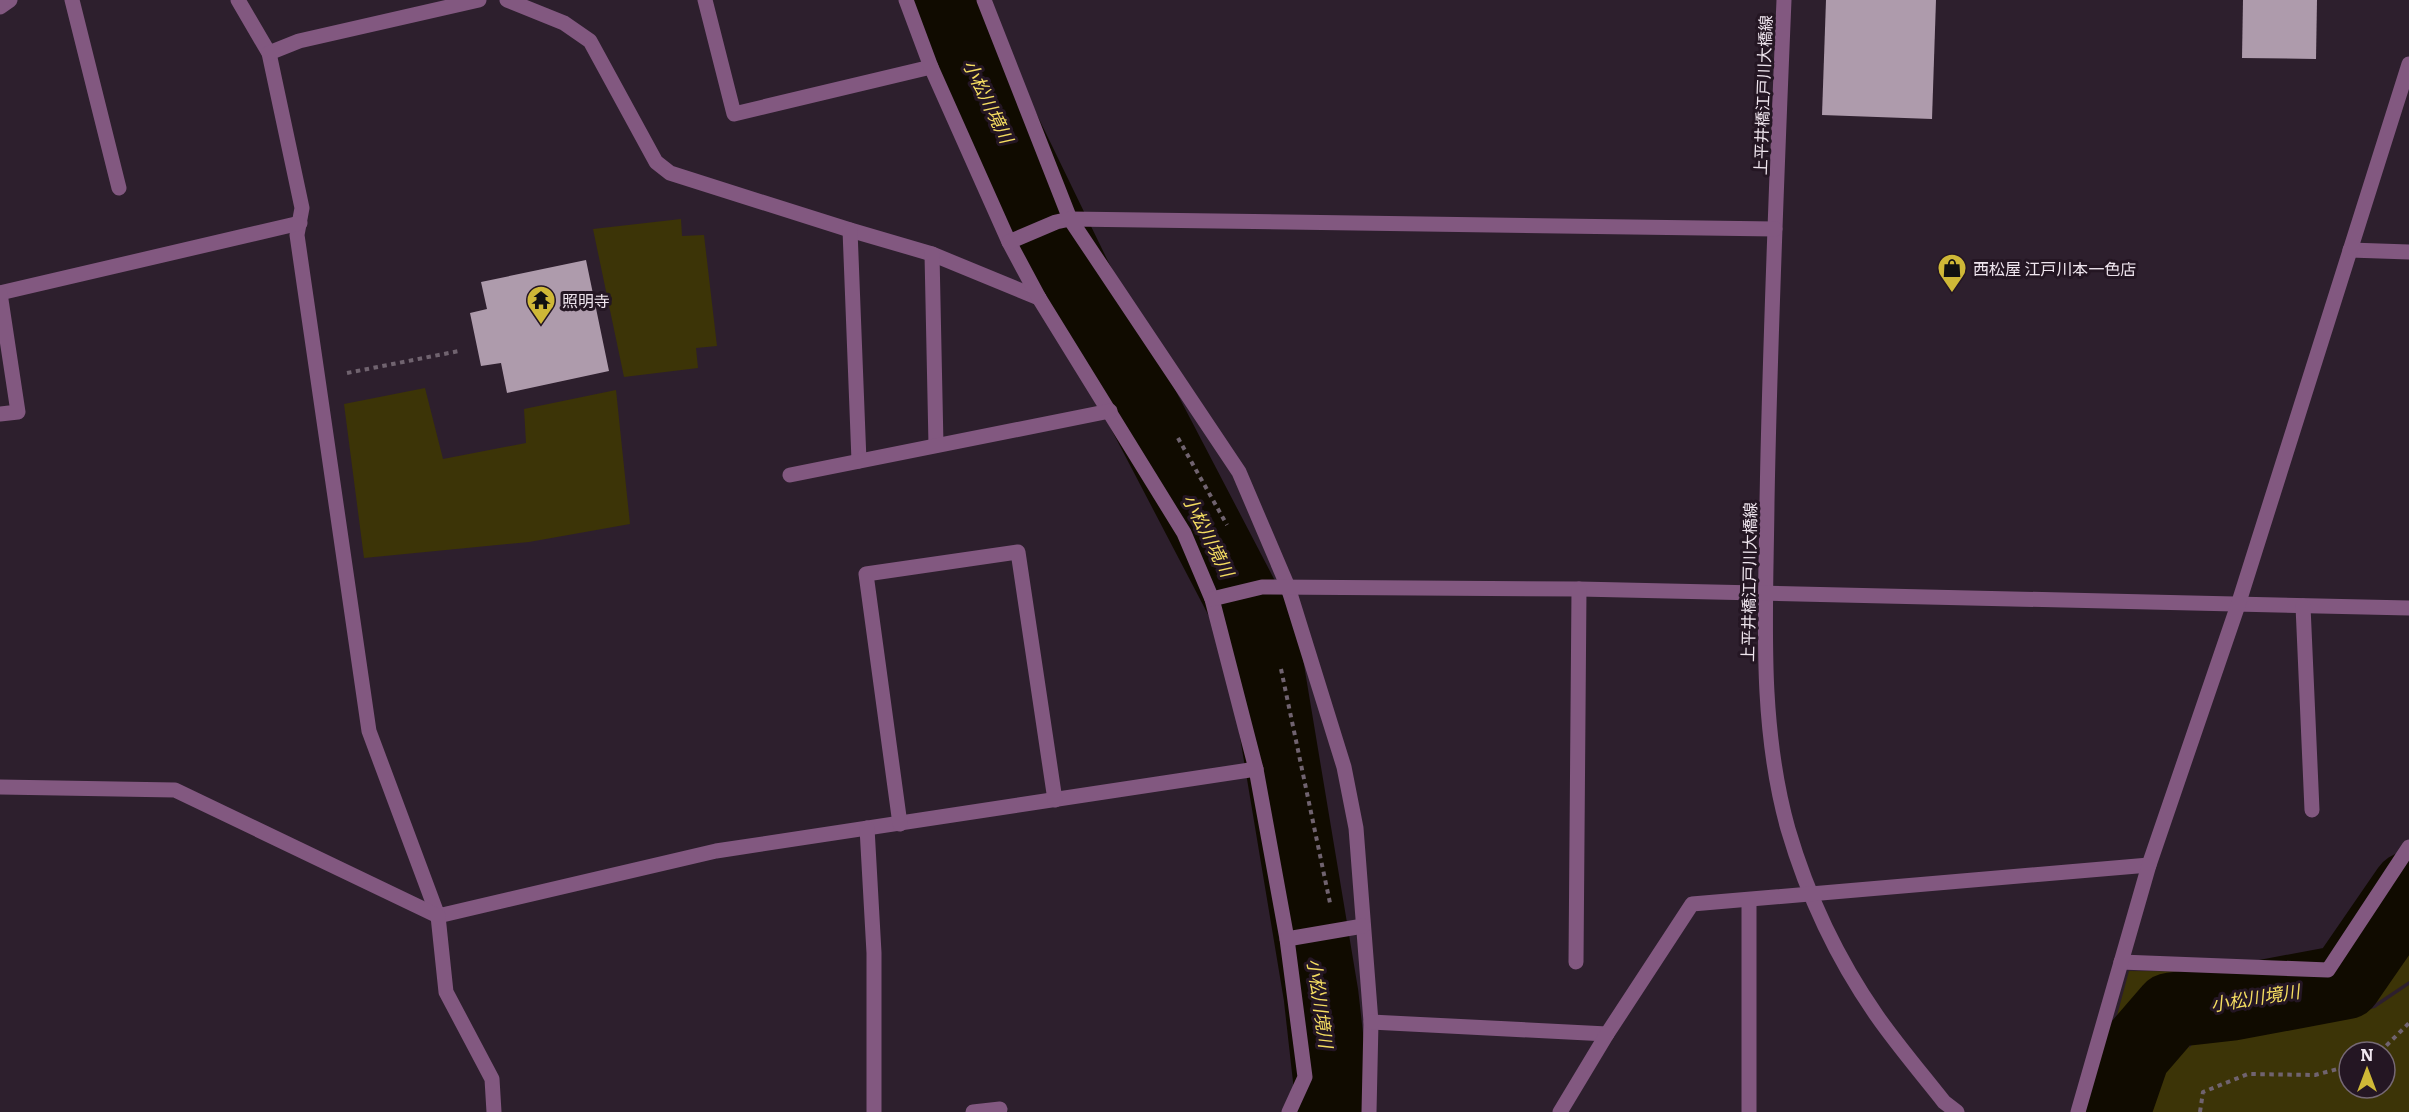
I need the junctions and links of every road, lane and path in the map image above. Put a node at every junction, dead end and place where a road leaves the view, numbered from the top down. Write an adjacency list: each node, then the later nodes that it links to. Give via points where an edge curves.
1 (10, 0): 10 (street)
2 (72, 0): 14 (street)
3 (238, 0): 11 (street)
4 (478, 0): 11 (street, via 299,41)
5 (507, 0): 18 (street, via 564,23 590,41 656,162 670,173)
6 (705, 0): 13 (street, via 734,114)
7 (906, 0): 13 (street)
8 (984, 0): 15 (street)
9 (1784, 0): 17 (street, 上平井橋江戸川大橋線)
10 (0, 7)
11 (269, 53): 16 (street, via 302,208)
12 (2409, 64): 20 (street)
13 (931, 67): 19 (street)
14 (119, 188)
15 (1063, 220): 17 (street); 19 (street); 32 (street, via 1239,472)
16 (300, 223): 23 (street); 26 (street, via 297,234)
17 (1775, 229): 34 (street, 上平井橋江戸川大橋線)
18 (850, 230): 22 (street); 30 (street)
19 (1016, 239): 24 (street)
20 (2350, 250): 21 (street); 36 (street)
21 (2409, 252)
22 (932, 254): 24 (street); 29 (street)
23 (0, 293): 28 (street, via 18,412)
24 (1039, 298): 27 (street)
25 (459, 351): 26 (path)
26 (320, 378): 49 (street, via 369,730)
27 (1110, 411): 29 (street); 35 (street, via 1184,533)
28 (0, 414)
29 (936, 445): 30 (street)
30 (859, 461): 31 (street)
31 (790, 475)
32 (1288, 587): 33 (street); 35 (street, via 1262,587); 50 (street, via 1344,767 1356,828)
33 (1579, 589): 34 (street); 52 (street)
34 (1766, 593): 36 (street); 47 (street, 上平井橋江戸川大橋線, via 1765,669 1776,780)
35 (1212, 599): 39 (street)
36 (2238, 605): 37 (street); 46 (street)
37 (2303, 606): 38 (street); 42 (street)
38 (2409, 608)
39 (1256, 769): 41 (street); 51 (street)
40 (0, 787): 49 (street, via 175,789)
41 (1055, 800): 43 (street); 43 (street, via 1018,552 866,574)
42 (2312, 810)
43 (900, 824): 44 (street)
44 (867, 828): 49 (street, via 716,851); 61 (street, via 874,953)
45 (2409, 847): 53 (street, via 2328,970)
46 (2150, 865): 47 (street); 53 (street)
47 (1812, 894): 48 (street); 67 (street, 上平井橋江戸川大橋線, via 1843,960 1877,1016 1944,1102)
48 (1749, 900): 56 (street, via 1692,904); 66 (street)
49 (438, 916): 60 (street, via 446,992 492,1079)
50 (1363, 926): 51 (street); 54 (street)
51 (1287, 939): 63 (street, via 1305,1077)
52 (1576, 962)
53 (2121, 962): 68 (street)
54 (1371, 1022): 56 (street); 64 (street)
55 (2409, 1023): 57 (path)
56 (1607, 1034): 65 (street)
57 (2392, 1040)
58 (2337, 1069): 69 (path, via 2315,1075 2248,1074 2203,1092)
59 (1000, 1109): 62 (street)
60 (494, 1112)
61 (874, 1112)
62 (973, 1112)
63 (1289, 1112)
64 (1369, 1112)
65 (1560, 1112)
66 (1749, 1112)
67 (1957, 1112)
68 (2078, 1112)
69 (2200, 1112)

